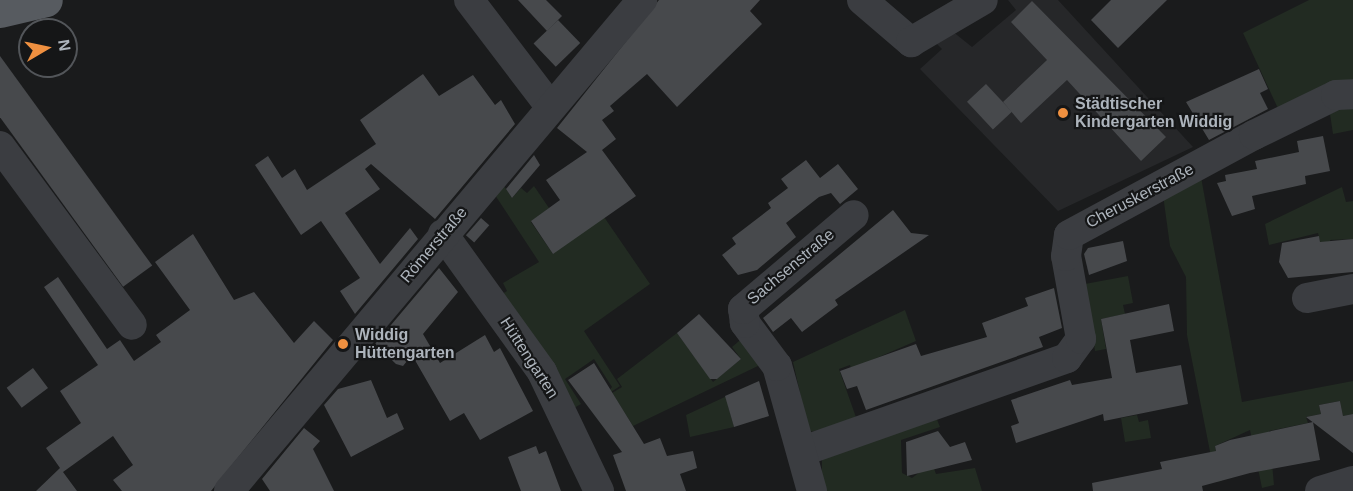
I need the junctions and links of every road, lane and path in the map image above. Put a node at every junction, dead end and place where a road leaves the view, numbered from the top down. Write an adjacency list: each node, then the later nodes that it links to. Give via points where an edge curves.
1 (46, 0): 6 (main road)
2 (469, 0): 8 (street)
3 (642, 0): 8 (street, Römerstraße)
4 (862, 0): 5 (street, via 911,42)
5 (983, 0)
6 (0, 11)
7 (1353, 94): 15 (street, Cheruskerstraße, via 1336,95 1254,135 1069,235 1066,256 1081,339 1068,358)
8 (549, 105): 11 (street, Römerstraße)
9 (0, 146): 14 (street)
10 (854, 215): 15 (street, Sachsenstraße, via 743,309 745,323 777,366)
11 (443, 234): 17 (street, Römerstraße); 18 (street, Hüttengarten, via 542,372)
12 (1353, 289): 13 (street)
13 (1307, 298)
14 (132, 325)
15 (803, 451): 19 (street, Sachsenstraße)
16 (1353, 481): 20 (street)
17 (229, 491)
18 (599, 491)
19 (812, 491)
20 (1320, 491)

